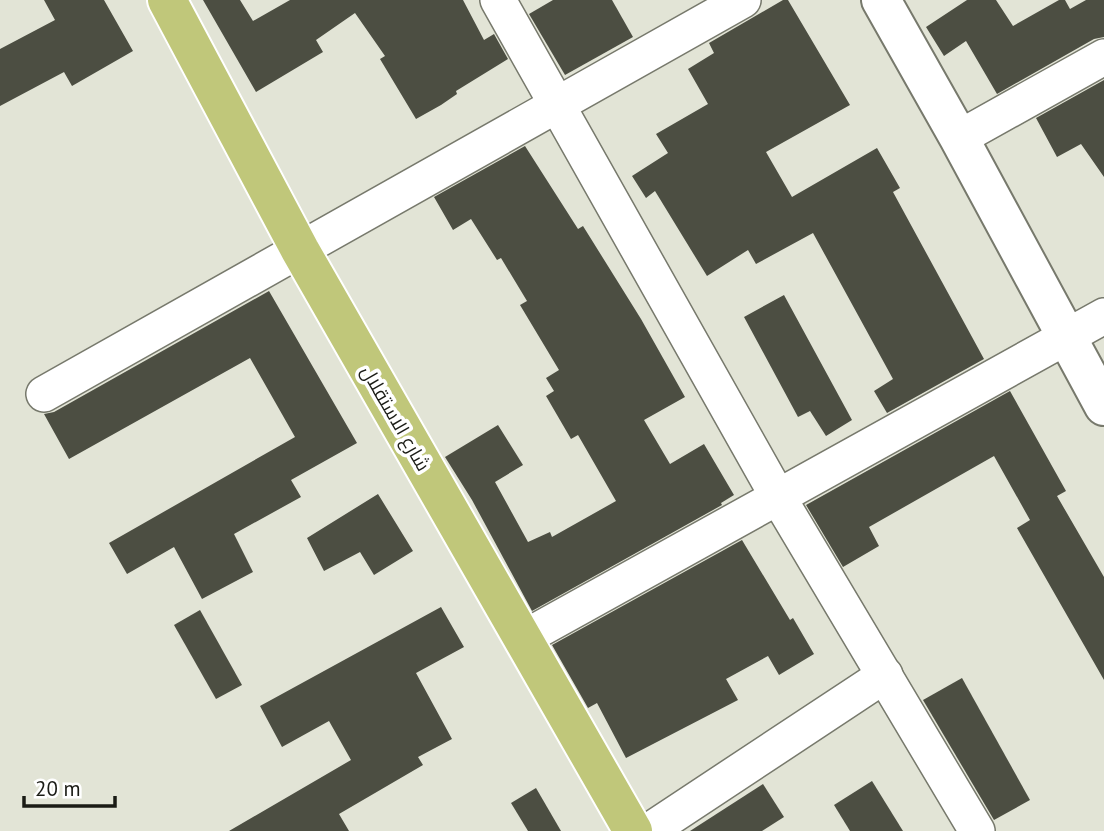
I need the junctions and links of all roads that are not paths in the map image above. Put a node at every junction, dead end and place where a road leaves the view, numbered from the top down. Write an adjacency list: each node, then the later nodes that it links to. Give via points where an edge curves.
1 (167, 0): 8 (highway, شارع الاستقلال)
2 (498, 0): 6 (street)
3 (743, 0): 6 (street)
4 (881, 0): 7 (street)
5 (1104, 57): 7 (street)
6 (557, 105): 8 (street); 13 (street)
7 (959, 138): 10 (street)
8 (300, 250): 11 (street); 14 (highway, شارع الاستقلال)
9 (1104, 316): 10 (street)
10 (1067, 338): 12 (street); 13 (street)
11 (44, 394)
12 (1104, 406)
13 (778, 497): 14 (street); 15 (street)
14 (522, 639): 16 (highway, شارع الاستقلال)
15 (886, 675): 17 (street); 18 (street)
16 (633, 831)
17 (649, 831)
18 (977, 831)

